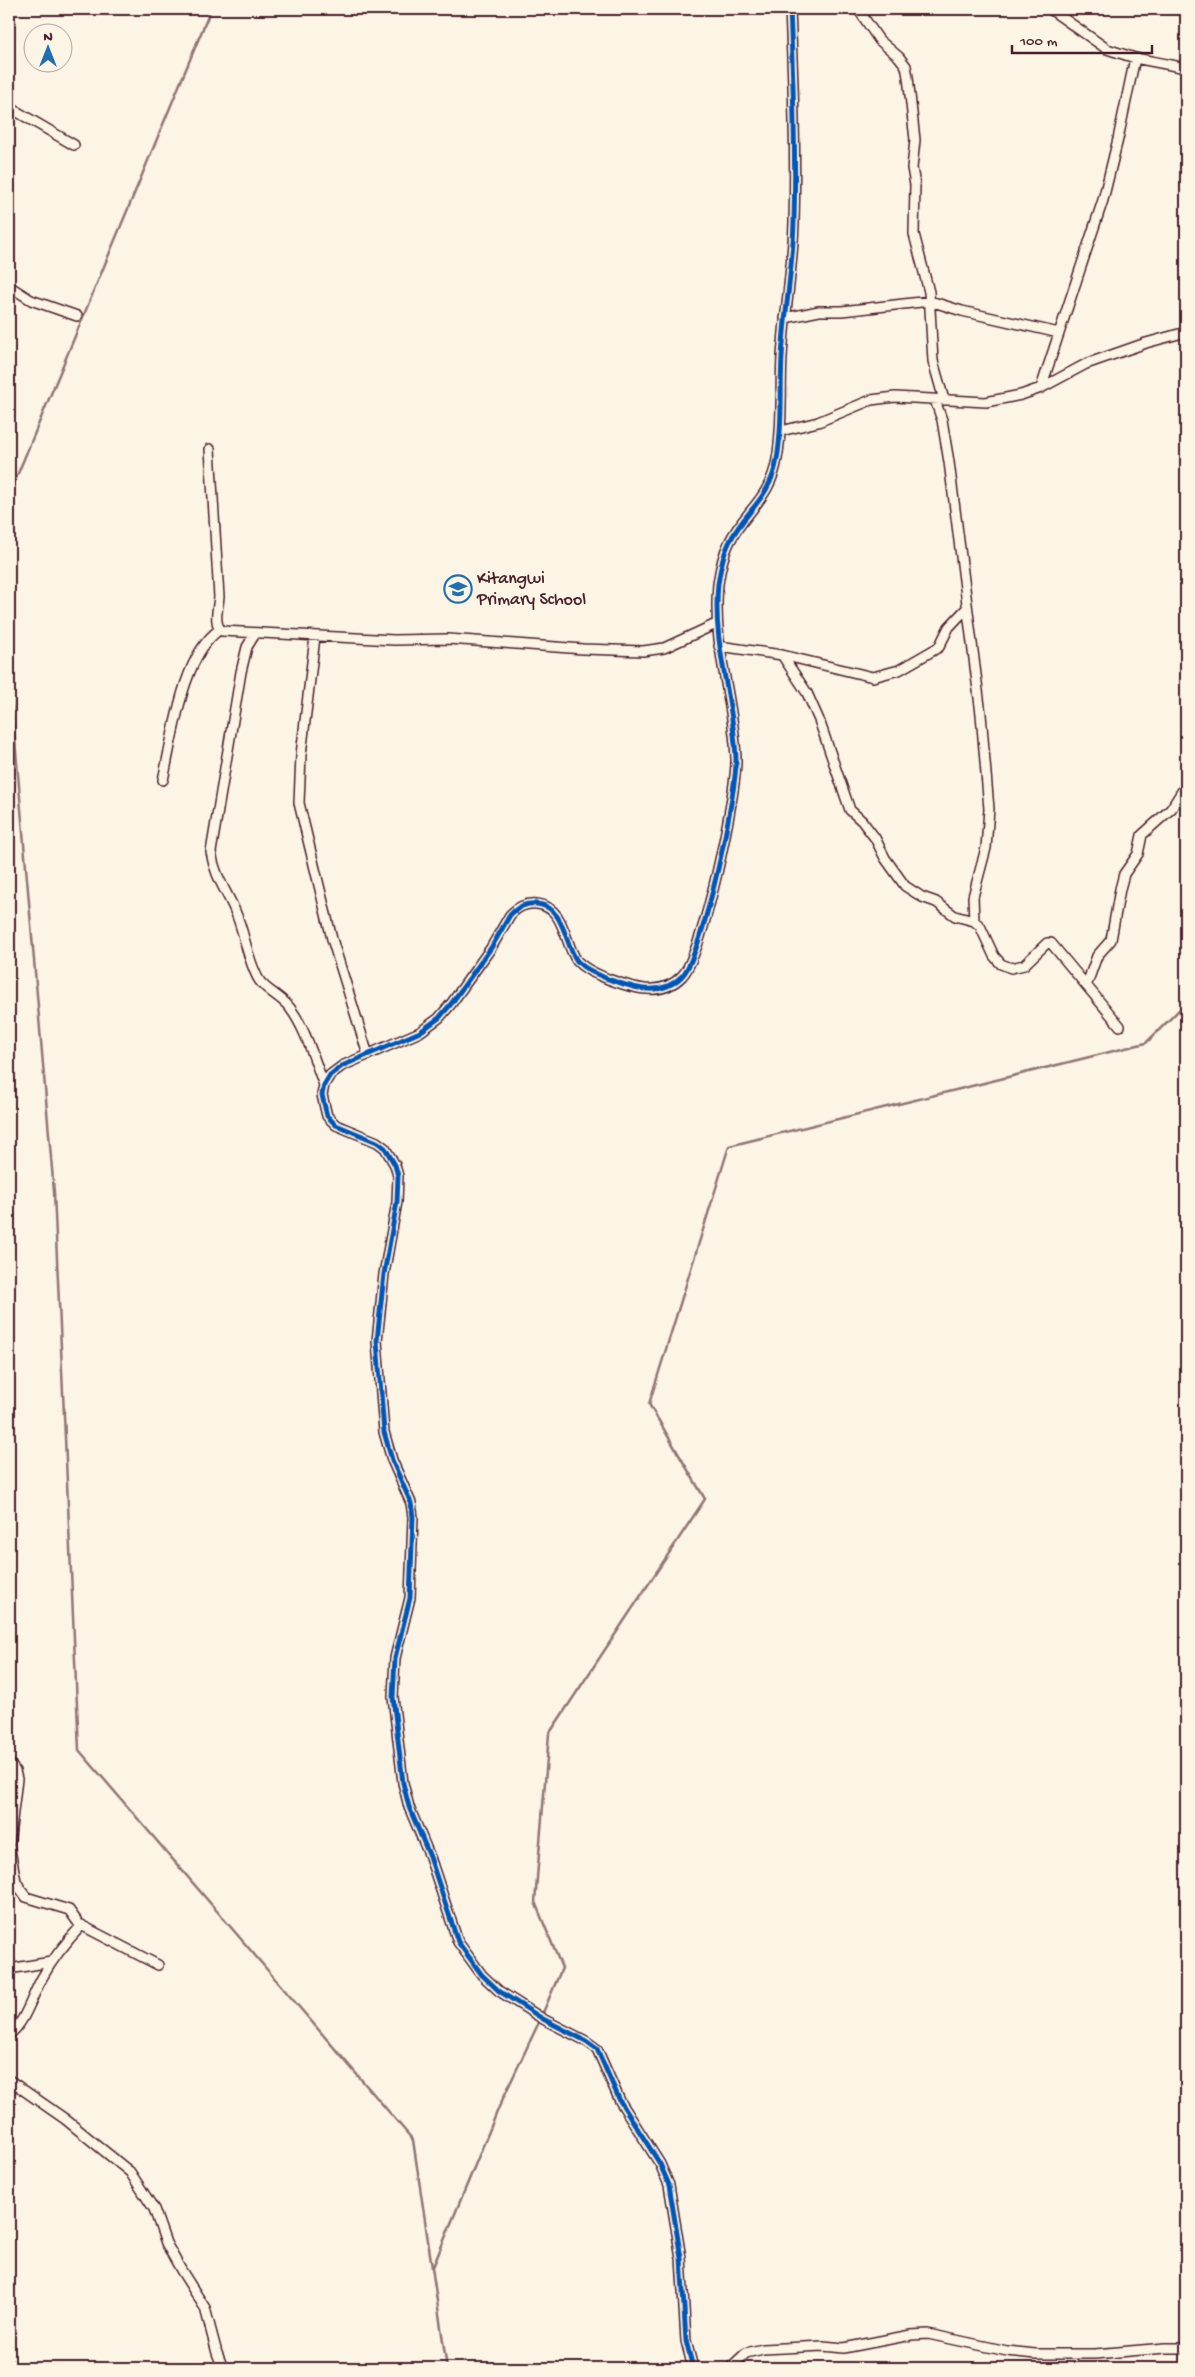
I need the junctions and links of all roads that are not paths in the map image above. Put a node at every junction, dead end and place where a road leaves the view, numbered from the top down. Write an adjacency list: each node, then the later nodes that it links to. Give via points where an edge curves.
1 (790, 9): 12 (street, via 794,224)
2 (858, 9): 10 (street, via 879,40 906,66 915,140 912,168 914,234)
3 (1050, 9): 4 (street)
4 (1060, 12): 5 (street, via 1107,49)
5 (1135, 58): 6 (street); 14 (street, via 1103,200)
6 (1186, 68)
7 (9, 107): 8 (street)
8 (74, 145)
9 (9, 286): 11 (street, via 31,300)
10 (930, 301): 12 (street, via 842,312 820,311); 14 (street, via 962,312); 16 (street)
11 (77, 316)
12 (785, 318): 17 (street)
13 (1186, 332): 15 (street, via 1086,364)
14 (1059, 333): 15 (street)
15 (1041, 388): 16 (street, via 986,402)
16 (939, 400): 17 (street, via 895,397 871,400 818,422); 19 (street)
17 (781, 431): 20 (street, via 770,483 725,554 719,578)
18 (210, 449): 21 (street, via 219,597 216,620)
19 (967, 608): 25 (street, via 949,626 939,646 916,662 883,675 873,677); 28 (street, via 989,809 986,848 973,896)
20 (716, 624): 23 (street, via 664,648 643,651 448,639); 24 (street)
21 (220, 630): 22 (street); 26 (street, via 210,636 201,651 176,712)
22 (255, 634): 23 (street); 32 (street, via 247,647 241,672 211,852 219,882 235,911 260,982 291,1009)
23 (315, 637): 31 (street, via 301,755 299,803 332,939)
24 (719, 646): 25 (street); 31 (street, via 736,763 721,856 700,940 688,970 679,980 656,990 630,987 597,974 584,968 575,958 555,913 544,906 526,905 510,915 491,948 438,1018 420,1032)
25 (782, 655): 28 (street, via 807,693 819,720 850,810 875,838 905,886 955,916)
26 (163, 780)
27 (1186, 785): 29 (street, via 1171,809 1142,835 1138,854 1124,874 1111,940 1097,956)
28 (974, 921): 29 (street, via 1001,964 1011,968 1024,965 1050,943)
29 (1087, 984): 30 (street)
30 (1120, 1026)
31 (368, 1055): 32 (street, via 342,1066 330,1075)
32 (324, 1085): 44 (street, via 322,1095 328,1116 336,1125 385,1148 398,1176 377,1341 384,1432 411,1503 413,1517 410,1598 395,1658 393,1687 403,1783 409,1807 464,1951 499,1991 596,2049 620,2101 666,2176 679,2243 686,2341)
33 (9, 1762): 34 (street, via 16,1779 9,1845 16,1881 26,1897 69,1910)
34 (82, 1925): 35 (street); 36 (street)
35 (51, 1962): 37 (street); 38 (street, via 18,2028)
36 (158, 1965)
37 (9, 1969)
38 (9, 2036)
39 (9, 2080): 43 (street, via 65,2119 130,2172 154,2209 166,2243 205,2308)
40 (1186, 2348): 45 (street, via 1035,2354 1007,2352 928,2334 844,2348 763,2349 746,2353)
41 (9, 2365): 42 (street)
42 (12, 2368)
43 (223, 2368)
44 (693, 2368)
45 (730, 2368)

